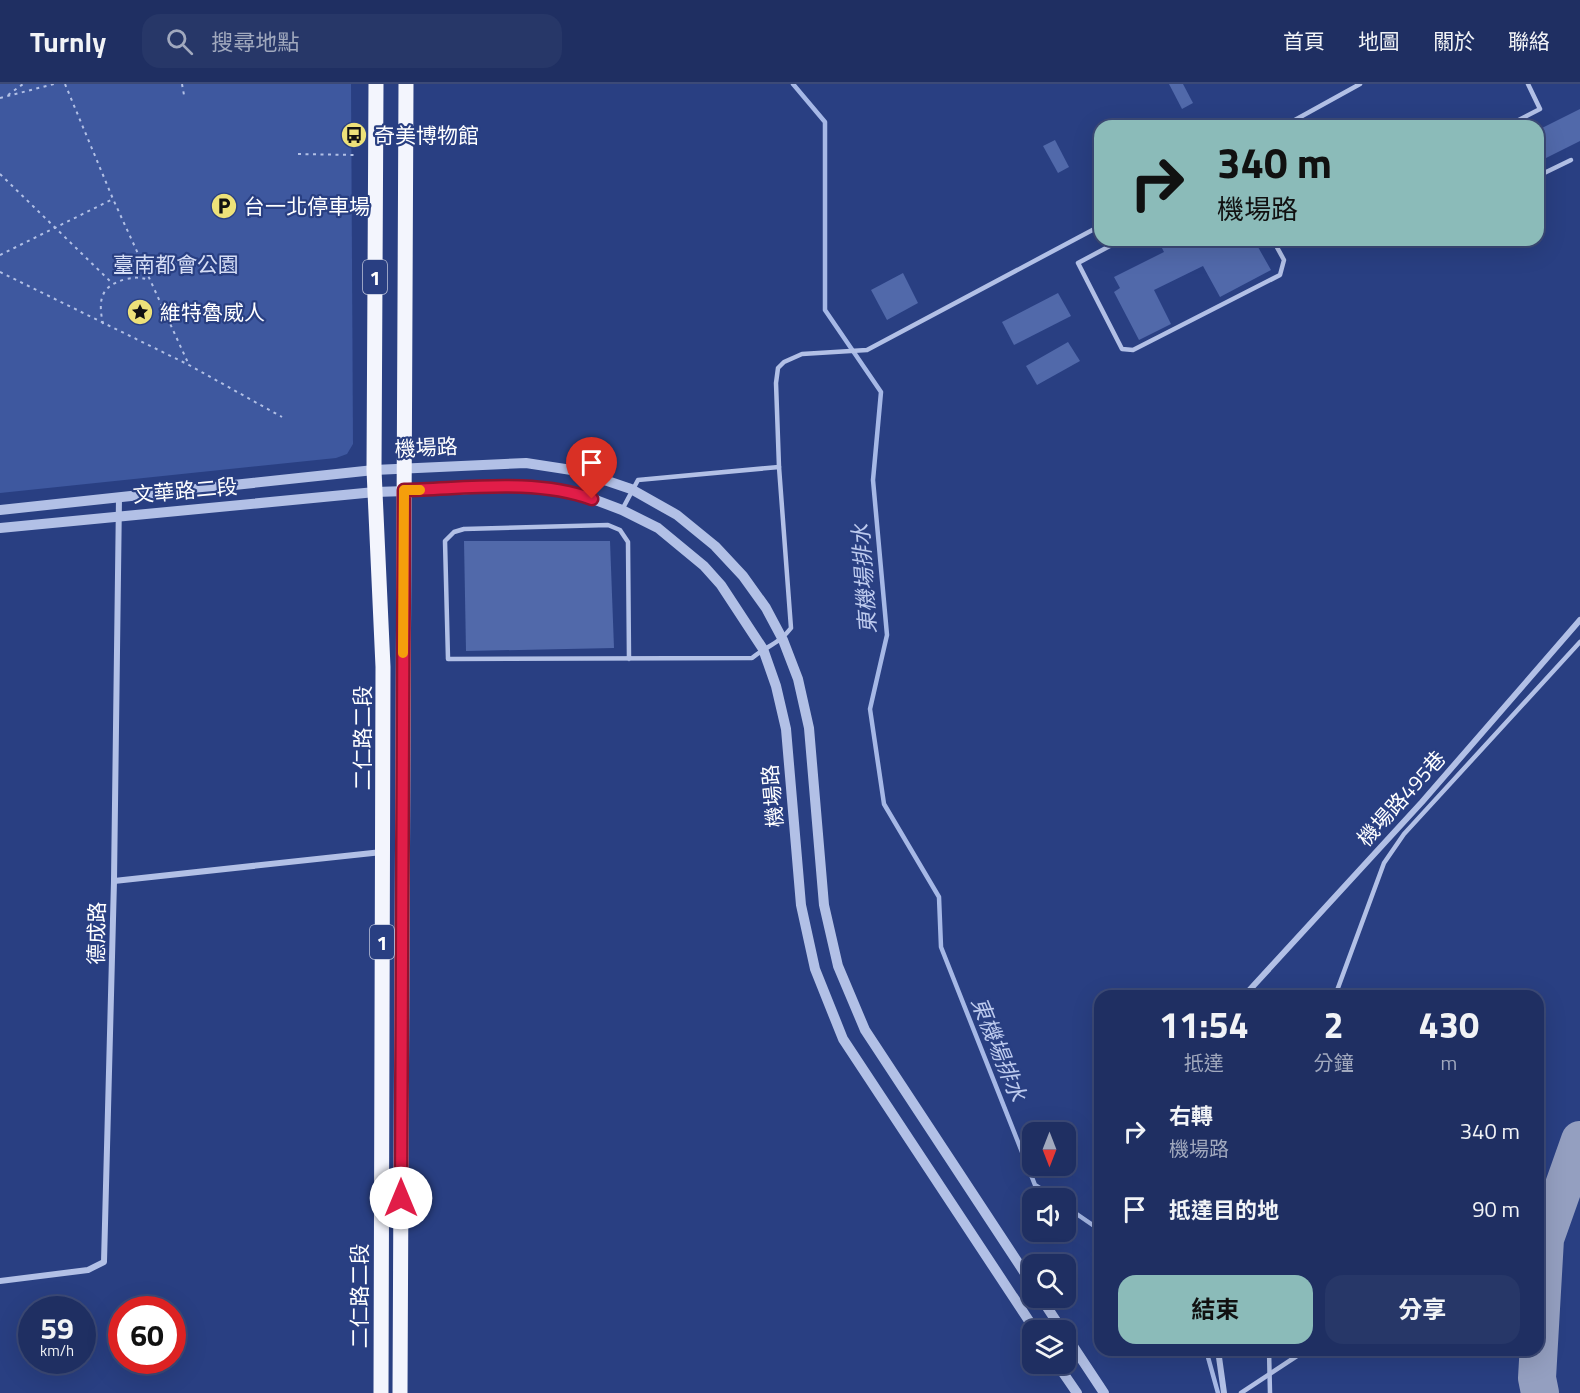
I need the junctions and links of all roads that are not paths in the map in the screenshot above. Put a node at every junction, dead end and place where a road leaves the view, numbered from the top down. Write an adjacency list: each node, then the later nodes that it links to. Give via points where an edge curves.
1 (376, 84): 14 (main road, 二仁路二段 / 1)
2 (405, 84): 12 (main road, 二仁路二段 / 1)
3 (1360, 84): 5 (lane)
4 (1528, 84): 6 (lane, via 1540,109)
5 (1295, 120)
6 (1519, 120)
7 (1571, 160): 8 (lane)
8 (1544, 173)
9 (1094, 229): 13 (lane, via 867,350 802,354 784,362 778,369 776,383)
10 (1109, 246): 11 (lane, via 1078,262 1122,349 1133,350 1280,275 1284,260)
11 (1276, 246)
12 (404, 467): 14 (street, 機場路); 15 (street, 機場路, via 526,463 578,471); 16 (main road, 二仁路二段 / 1)
13 (779, 468): 15 (lane, via 638,480); 24 (lane, via 791,628)
14 (374, 470): 17 (main road, 二仁路二段 / 1); 18 (street, 文華路二段)
15 (631, 489): 20 (lane); 24 (street, 機場路, via 677,515 715,546 743,576)
16 (404, 490): 17 (street, 機場路); 20 (street, 機場路, via 530,487 577,494); 42 (main road, 二仁路二段 / 1)
17 (375, 492): 21 (street, 文華路二段); 28 (main road, 二仁路二段 / 1, via 383,667)
18 (119, 498): 19 (street, 文華路二段); 21 (street, 德成路)
19 (0, 510)
20 (622, 510): 26 (street, 機場路, via 658,528 704,566 741,611)
21 (120, 515): 22 (street, 文華路二段); 29 (street, 德成路)
22 (0, 528)
23 (1580, 620): 30 (street, 機場路495巷, via 1422,802)
24 (783, 640): 26 (lane); 32 (street, 機場路, via 798,679 809,728 824,905 838,966 865,1030)
25 (1580, 642): 31 (lane, via 1404,834 1384,863)
26 (763, 649): 27 (lane, via 752,658); 34 (street, 機場路, via 786,729 801,904 814,969 843,1040)
27 (629, 658): 27 (lane, via 447,659 445,542 454,532 464,529 608,525 620,530 628,542)
28 (383, 852): 29 (street); 41 (main road, 二仁路二段 / 1)
29 (114, 881): 33 (street, 德成路, via 104,1262 88,1270)
30 (1250, 990)
31 (1337, 990)
32 (1022, 1269)
33 (0, 1281)
34 (1028, 1320)
35 (1076, 1351): 44 (street)
36 (1219, 1356): 45 (street)
37 (1269, 1356): 40 (lane)
38 (1297, 1356): 40 (lane)
39 (1064, 1374): 43 (street)
40 (1267, 1377): 46 (lane); 47 (lane)
41 (381, 1393)
42 (400, 1393)
43 (1077, 1393)
44 (1104, 1393)
45 (1224, 1393)
46 (1241, 1393)
47 (1269, 1393)

